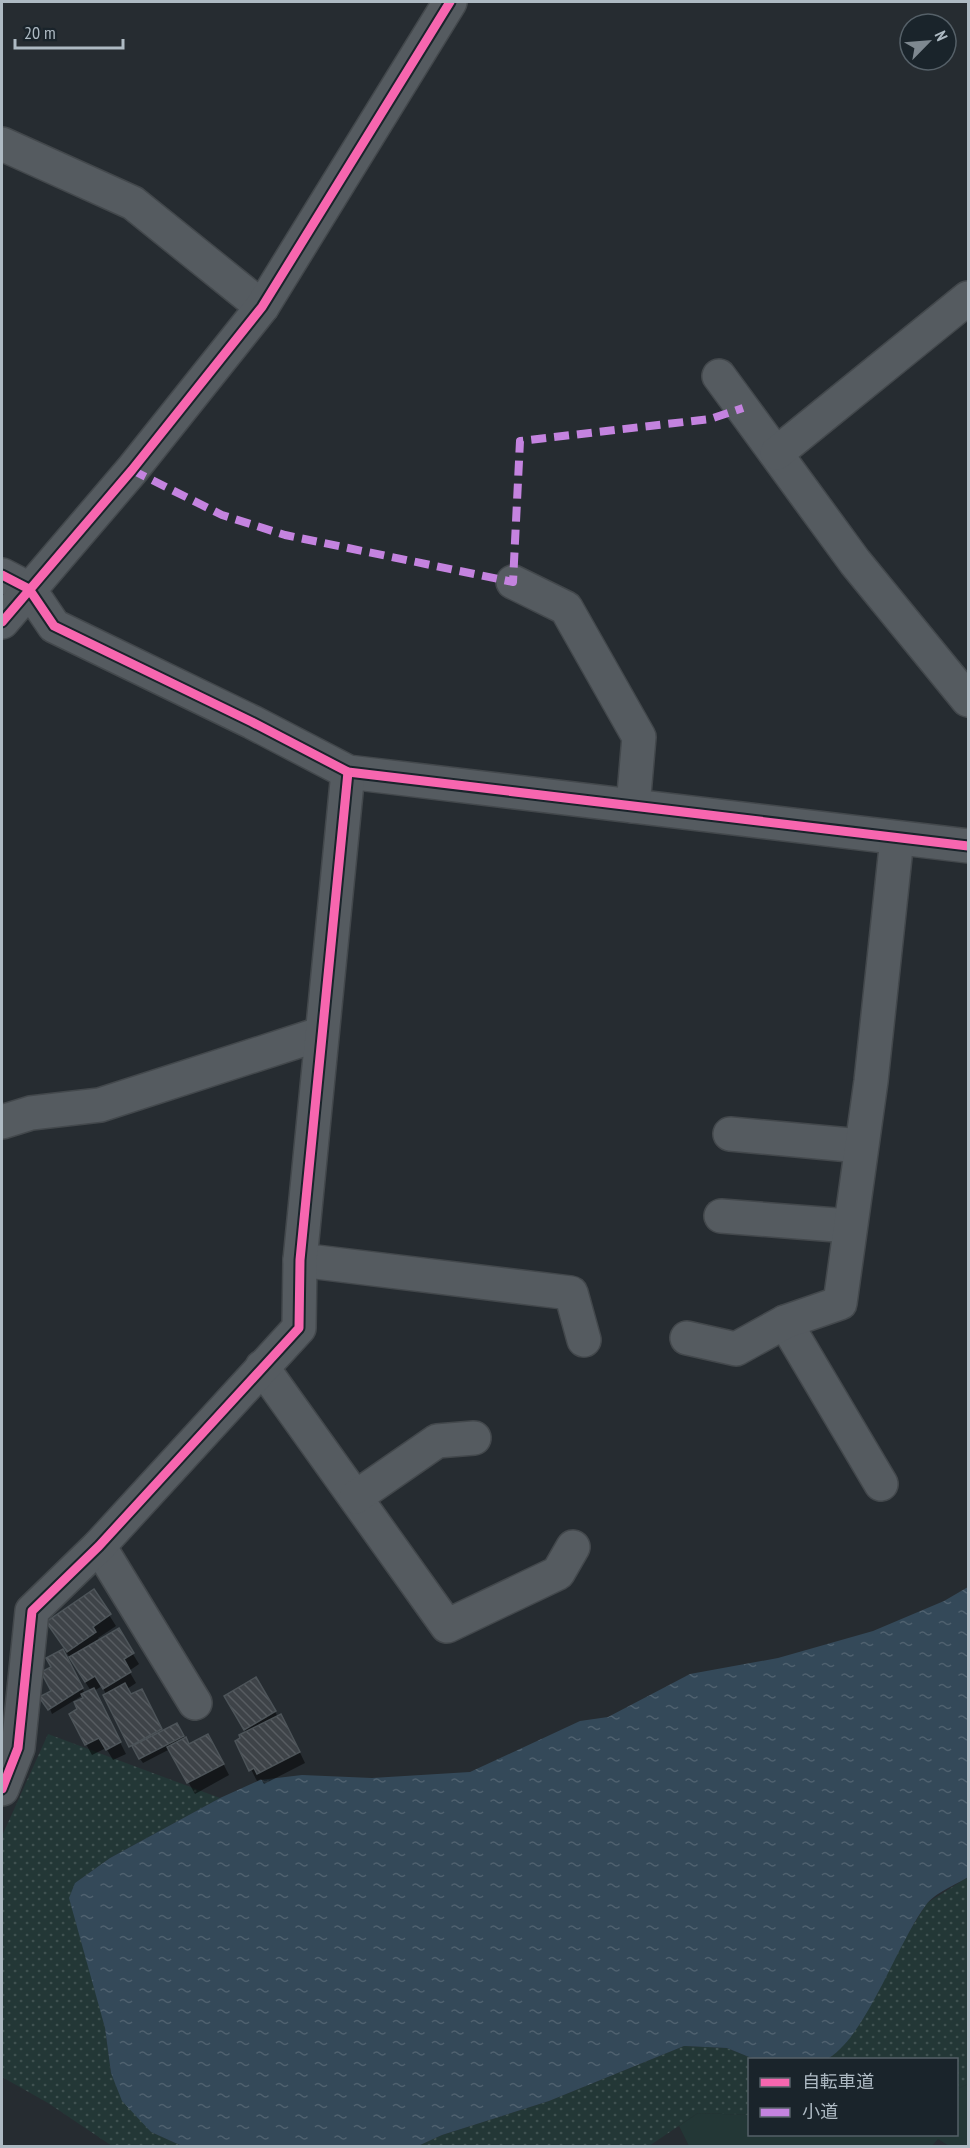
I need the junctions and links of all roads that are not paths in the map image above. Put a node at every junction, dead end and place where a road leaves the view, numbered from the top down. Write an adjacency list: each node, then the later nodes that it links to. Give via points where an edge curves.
1 (450, 2): 4 (street)
2 (2, 144): 4 (street, via 133,203)
3 (969, 298): 6 (street)
4 (262, 307): 7 (street, via 132,470)
5 (719, 376): 6 (street)
6 (777, 453): 10 (street, via 855,562)
7 (15, 582): 9 (street); 11 (street, via 54,626)
8 (513, 582): 12 (street, via 567,608 639,737)
9 (2, 622)
10 (969, 700)
11 (348, 772): 12 (street); 15 (street)
12 (633, 806): 13 (street)
13 (897, 838): 14 (street); 18 (street)
14 (969, 846)
15 (320, 1034): 16 (street, via 100,1105 31,1113); 21 (street)
16 (2, 1122)
17 (730, 1134): 18 (street)
18 (861, 1146): 20 (street)
19 (721, 1216): 20 (street)
20 (849, 1226): 22 (street, via 840,1303)
21 (300, 1260): 24 (street, via 570,1293); 25 (street, via 299,1328)
22 (785, 1322): 23 (street, via 736,1349); 27 (street)
23 (687, 1338)
24 (584, 1340)
25 (262, 1367): 28 (street); 29 (street)
26 (474, 1438): 28 (street, via 437,1441)
27 (881, 1484)
28 (356, 1497): 30 (street, via 447,1626 558,1573)
29 (99, 1546): 31 (street); 32 (street, via 32,1611 18,1748)
30 (573, 1547)
31 (195, 1703)
32 (2, 1789)

